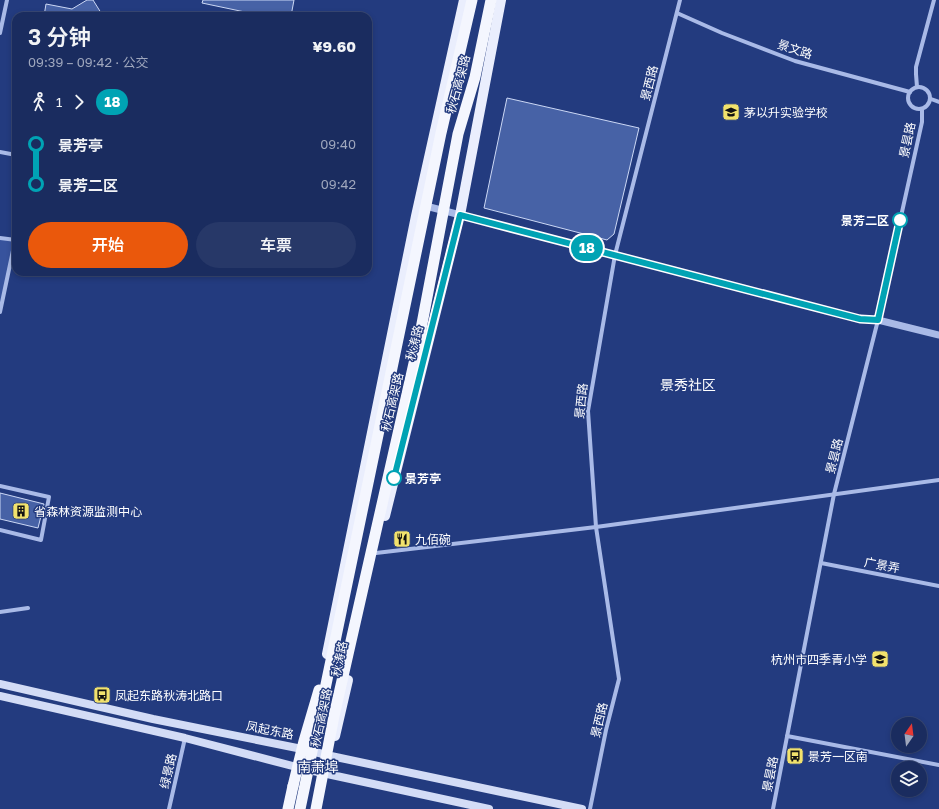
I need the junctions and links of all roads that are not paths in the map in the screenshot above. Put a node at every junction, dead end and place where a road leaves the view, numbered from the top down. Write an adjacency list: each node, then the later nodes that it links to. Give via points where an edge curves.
1 (7, 0): 9 (street)
2 (464, 0): 17 (main road, 秋涛路)
3 (472, 0): 35 (highway, 秋石高架路, bridge, via 441,133)
4 (491, 0): 50 (highway, 秋石高架路, bridge, via 475,77 458,134 417,350 336,708)
5 (501, 0): 18 (main road, 秋涛路)
6 (680, 0): 8 (street, 景西路)
7 (934, 0): 10 (street, via 916,67)
8 (677, 13): 11 (street, 景文路, via 722,34 795,61); 22 (street, 景西路)
9 (0, 33)
10 (917, 87): 11 (street); 12 (street, via 929,92)
11 (910, 92): 14 (street, via 910,103 915,108)
12 (931, 99): 13 (street); 14 (street, via 928,106)
13 (939, 102)
14 (922, 109): 24 (street, 景昙路, via 922,122)
15 (0, 152): 16 (street)
16 (12, 154)
17 (418, 204): 18 (street); 41 (main road, 秋涛路)
18 (460, 215): 22 (street); 31 (main road, 秋涛路)
19 (0, 238): 20 (street)
20 (12, 240)
21 (12, 254): 23 (street)
22 (615, 255): 24 (street, via 860,319); 29 (street, 景西路, via 588,411)
23 (0, 312)
24 (878, 320): 25 (street); 28 (street, 景昙路)
25 (939, 335)
26 (939, 480): 28 (street)
27 (0, 486): 30 (street, via 49,497 41,540)
28 (834, 494): 29 (street); 32 (street, 景昙路)
29 (596, 526): 31 (street); 54 (street, 景西路, via 619,679)
30 (0, 530)
31 (376, 553): 42 (main road, 秋涛路)
32 (821, 563): 33 (street, 广景弄); 39 (street, 景昙路)
33 (939, 586)
34 (28, 608): 36 (street)
35 (342, 610): 47 (highway, bridge, via 304,741); 49 (highway, 秋石高架路, bridge)
36 (0, 612)
37 (0, 684): 41 (main road, 凤起东路)
38 (0, 696): 40 (main road)
39 (787, 736): 43 (street); 55 (street, 景昙路)
40 (185, 738): 44 (main road); 46 (street, 绿景路)
41 (307, 750): 42 (main road, 凤起东路); 44 (main road, 秋涛路)
42 (331, 756): 45 (main road, 秋涛路); 53 (main road, 凤起东路)
43 (939, 765)
44 (304, 770): 45 (main road); 48 (main road, 秋涛路)
45 (328, 774): 51 (main road, 秋涛路); 52 (main road)
46 (169, 809)
47 (288, 809)
48 (295, 809)
49 (300, 809)
50 (316, 809)
51 (321, 809)
52 (490, 809)
53 (582, 809)
54 (590, 809)
55 (773, 809)

